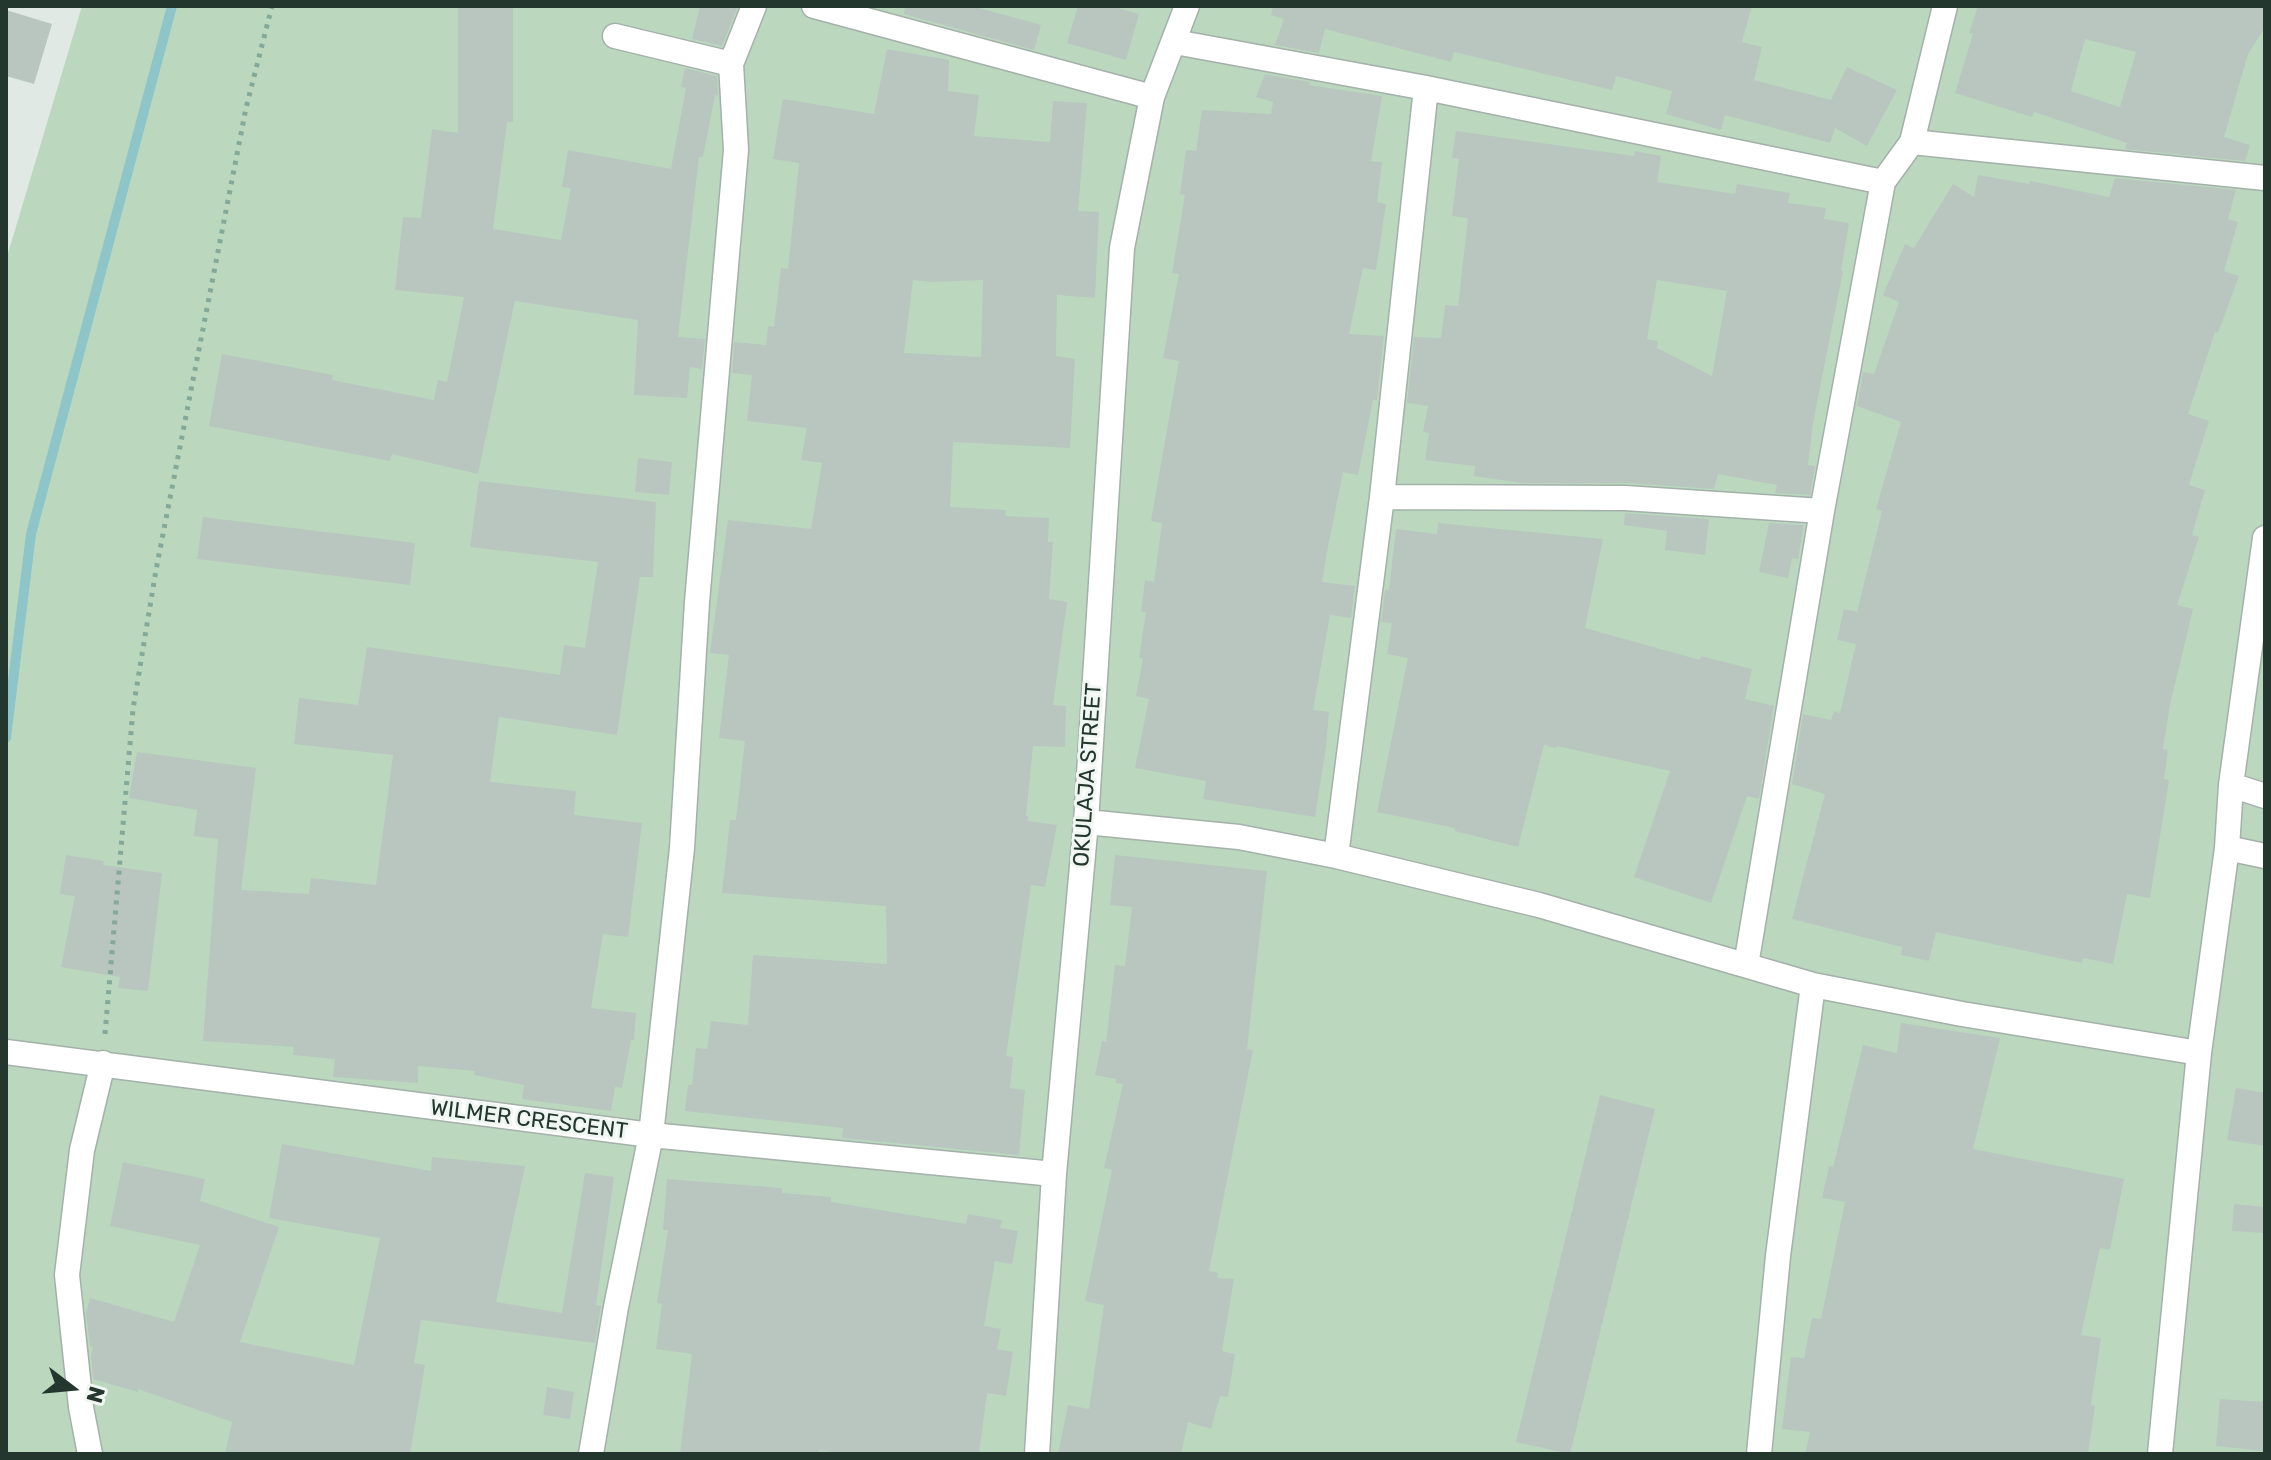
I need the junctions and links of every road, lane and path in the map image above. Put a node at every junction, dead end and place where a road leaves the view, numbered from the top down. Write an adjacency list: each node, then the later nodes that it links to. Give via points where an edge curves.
1 (272, 6): 27 (path, via 240,139 133,709)
2 (754, 6): 8 (street)
3 (814, 6): 10 (street)
4 (1187, 6): 7 (street, OKULAJA STREET)
5 (1945, 6): 11 (street)
6 (615, 36): 8 (street)
7 (1175, 42): 9 (street); 10 (street, OKULAJA STREET)
8 (731, 64): 28 (street, via 736,150 697,602 682,848)
9 (1426, 88): 13 (street); 14 (street)
10 (1152, 97): 19 (street, OKULAJA STREET, via 1122,248)
11 (1912, 142): 12 (street); 13 (street)
12 (2265, 178)
13 (1883, 182): 15 (street)
14 (1382, 497): 15 (street, via 1625,498); 21 (street)
15 (1822, 511): 23 (street)
16 (2265, 538): 17 (street)
17 (2231, 785): 18 (street); 20 (street)
18 (2265, 796)
19 (1086, 822): 21 (street, via 1239,837); 29 (street, OKULAJA STREET)
20 (2227, 848): 22 (street); 26 (street)
21 (1336, 856): 23 (street, via 1539,905)
22 (2265, 856)
23 (1746, 965): 24 (street)
24 (1813, 985): 26 (street); 33 (street)
25 (6, 1052): 27 (street, WILMER CRESCENT)
26 (2199, 1053): 34 (street)
27 (95, 1063): 28 (street, WILMER CRESCENT); 30 (street, via 67,1275)
28 (651, 1135): 29 (street, WILMER CRESCENT); 31 (street)
29 (1054, 1174): 32 (street, OKULAJA STREET)
30 (90, 1454)
31 (591, 1454)
32 (1037, 1454)
33 (1759, 1454)
34 (2160, 1454)

